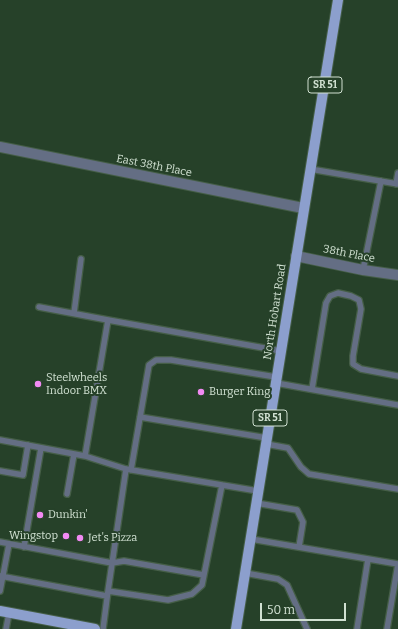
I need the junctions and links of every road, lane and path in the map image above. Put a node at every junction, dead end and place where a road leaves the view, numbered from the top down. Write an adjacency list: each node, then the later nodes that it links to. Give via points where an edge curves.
1 (338, 0): 3 (main road, North Hobart Road / SR 51)
2 (0, 147): 7 (street, East 38th Place)
3 (310, 169): 5 (lane); 7 (main road, North Hobart Road / SR 51)
4 (398, 173): 6 (lane)
5 (381, 181): 6 (lane); 10 (lane)
6 (397, 184)
7 (303, 208): 8 (main road, North Hobart Road / SR 51)
8 (296, 256): 10 (street, 38th Place); 15 (main road, North Hobart Road / SR 51)
9 (81, 259): 13 (lane)
10 (363, 270): 11 (street, 38th Place)
11 (398, 275)
12 (39, 307): 13 (lane)
13 (74, 313): 14 (lane)
14 (108, 320): 15 (lane); 26 (lane)
15 (281, 351): 17 (main road, North Hobart Road / SR 51)
16 (398, 376): 18 (lane, via 361,369 353,364 361,308 359,300 338,293 330,296 326,304)
17 (276, 380): 18 (lane); 20 (lane, via 171,360 156,360 149,365); 22 (main road, North Hobart Road / SR 51)
18 (312, 389): 19 (lane)
19 (398, 405)
20 (140, 417): 22 (lane); 27 (lane)
21 (0, 440): 23 (lane)
22 (266, 441): 30 (lane, via 288,448 309,474); 31 (main road, North Hobart Road / SR 51)
23 (28, 445): 24 (lane); 28 (lane, via 23,475)
24 (41, 448): 25 (lane); 37 (lane)
25 (74, 454): 26 (lane); 32 (lane)
26 (86, 456): 27 (lane)
27 (129, 470): 29 (lane); 40 (lane)
28 (0, 471)
29 (222, 485): 31 (lane); 43 (lane)
30 (398, 489)
31 (258, 491): 33 (main road, North Hobart Road / SR 51)
32 (67, 494)
33 (256, 503): 34 (main road, North Hobart Road / SR 51); 38 (lane, via 297,510 303,522)
34 (251, 539): 38 (lane); 42 (main road, North Hobart Road / SR 51)
35 (0, 542): 36 (lane)
36 (9, 544): 37 (lane); 44 (lane)
37 (24, 547): 40 (lane)
38 (299, 547): 39 (lane)
39 (368, 559): 41 (lane); 54 (lane)
40 (112, 563): 43 (lane, via 124,561); 47 (lane)
41 (398, 564): 45 (lane)
42 (245, 573): 52 (main road, North Hobart Road / SR 51); 53 (lane, via 278,579 287,585)
43 (204, 575): 47 (lane, via 202,585 192,594 168,600)
44 (1, 577): 46 (lane); 47 (lane)
45 (396, 582): 55 (lane)
46 (0, 591)
47 (108, 594): 51 (lane)
48 (4, 612): 49 (lane); 50 (main road)
49 (6, 629)
50 (95, 629)
51 (103, 629)
52 (236, 629)
53 (307, 629)
54 (357, 629)
55 (388, 629)

